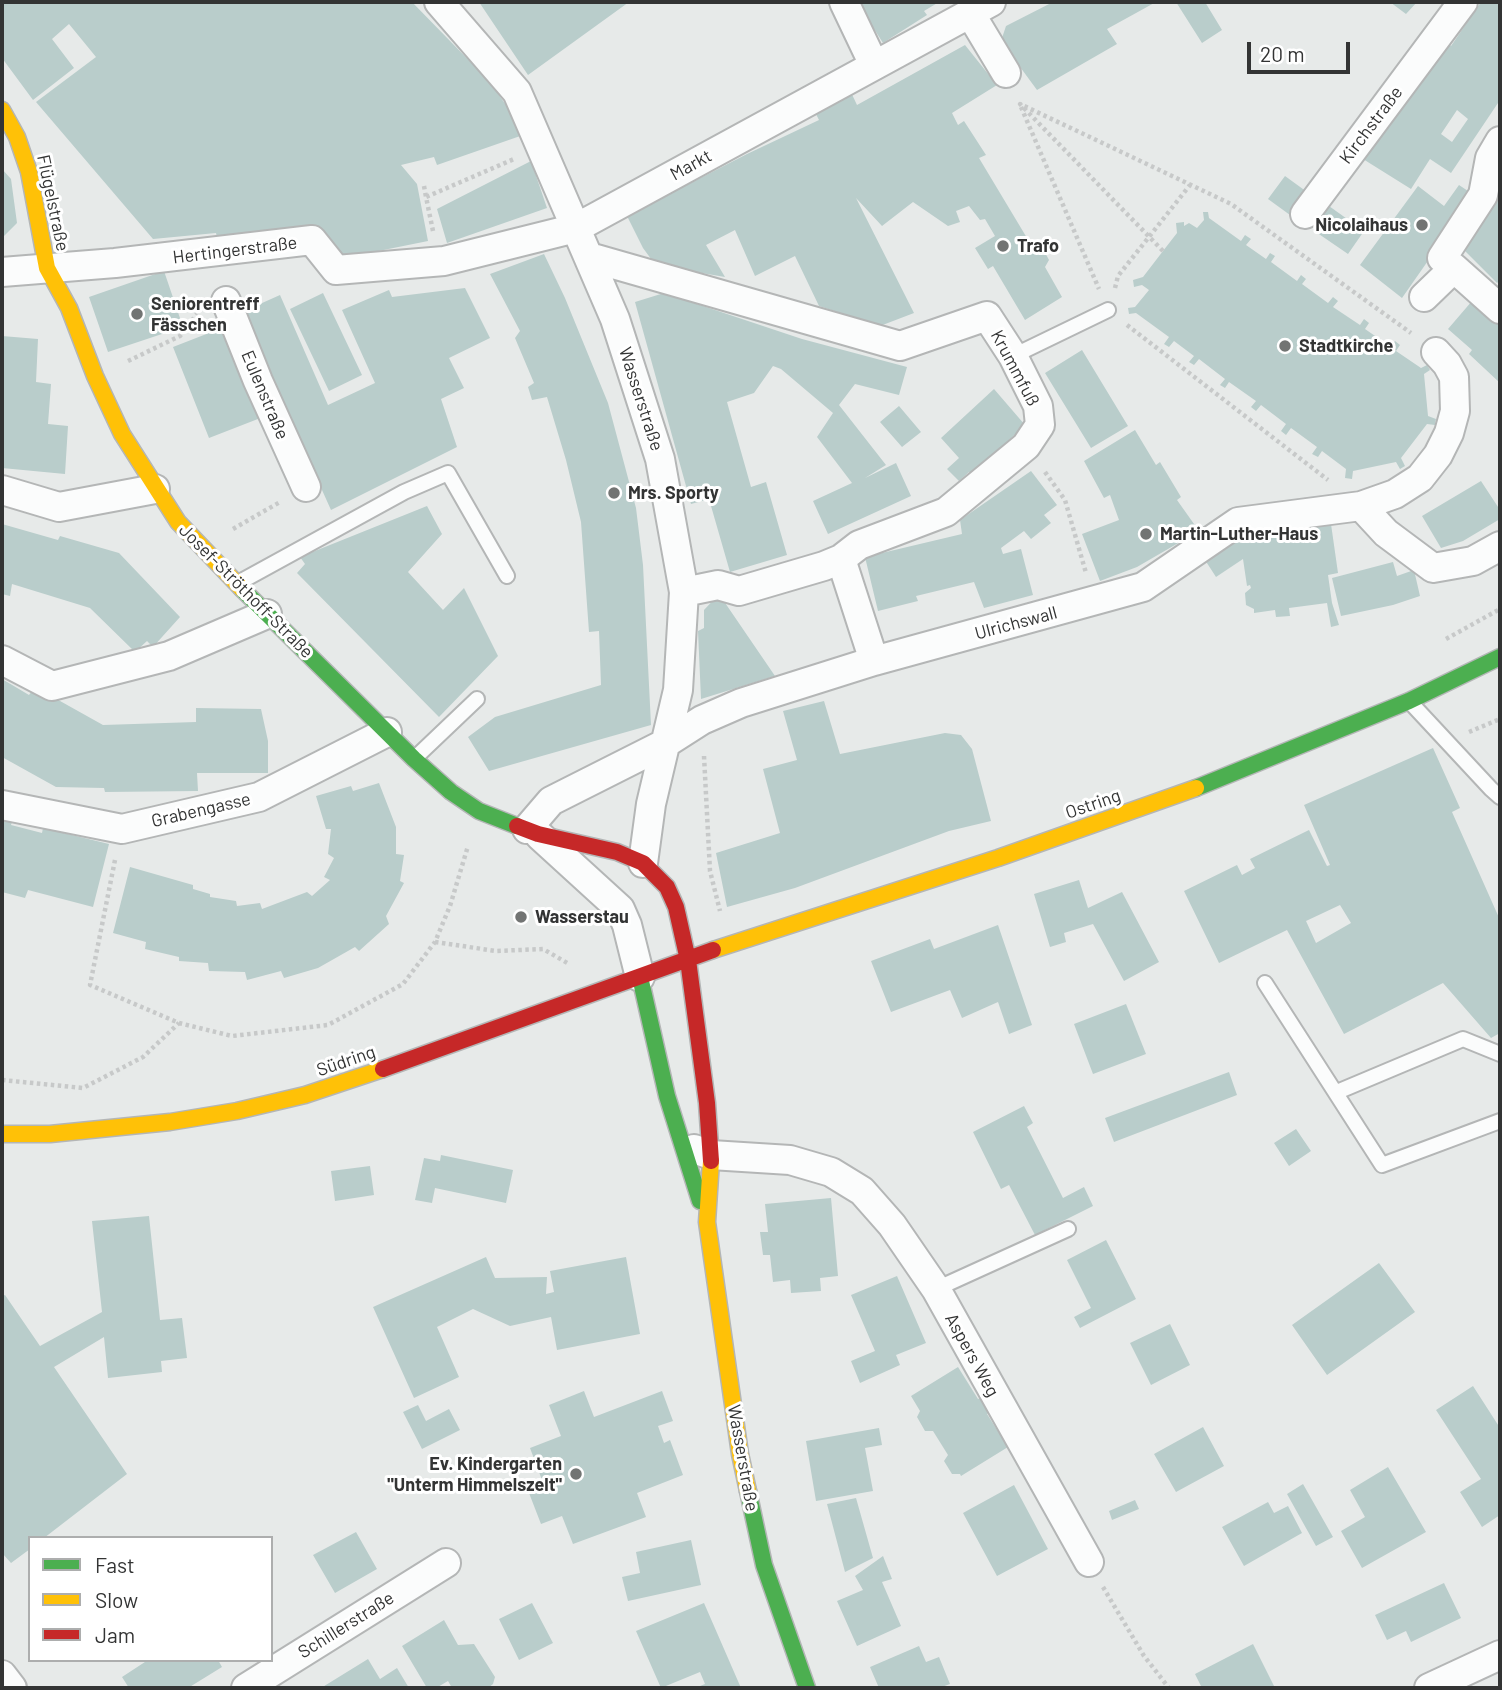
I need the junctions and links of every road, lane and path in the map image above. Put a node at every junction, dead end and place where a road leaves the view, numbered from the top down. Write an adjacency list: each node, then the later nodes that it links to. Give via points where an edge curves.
1 (439, 2): 10 (street, via 517,92)
2 (844, 2): 5 (street)
3 (1463, 2): 14 (street, Kirchstraße)
4 (980, 8): 5 (street, Markt); 6 (street)
5 (874, 65): 15 (street, Markt)
6 (1006, 73): 7 (path)
7 (1020, 104): 11 (path); 16 (path); 26 (path)
8 (2, 110): 20 (main road, Flügelstraße, via 29,172)
9 (1500, 141): 21 (street, via 1490,158 1483,195 1442,258)
10 (541, 148): 13 (path); 15 (street)
11 (1190, 185): 16 (path); 27 (path, via 1231,204)
12 (424, 186): 13 (path)
13 (426, 197): 19 (path)
14 (1305, 215)
15 (576, 228): 18 (street, Wasserstraße); 19 (street, Hertingerstraße)
16 (1149, 236): 17 (path); 26 (path, via 1118,276)
17 (1163, 251)
18 (589, 257): 28 (street, Krummfuß, via 900,346 987,316); 40 (street, Wasserstraße, via 615,319 660,459)
19 (439, 260): 20 (street, Hertingerstraße, via 336,270 312,240)
20 (47, 268): 22 (street, Hertingerstraße); 29 (main road, Josef-Ströthoff-Straße, via 69,308)
21 (1454, 268): 23 (street); 25 (street)
22 (2, 272)
23 (1424, 297)
24 (215, 303): 29 (path, via 180,336); 31 (street, Eulenstraße, via 258,381)
25 (1500, 309)
26 (1108, 310): 28 (lane); 34 (path)
27 (1436, 352): 34 (street, Ulrichswall, via 1454,377 1455,411 1449,433 1420,478 1395,494)
28 (1013, 356): 30 (street, Krummfuß, via 1038,406 1040,425)
29 (95, 376): 32 (main road, Josef-Ströthoff-Straße)
30 (1026, 446): 37 (street, Krummfuß, via 946,512 859,545); 41 (path, via 1065,500)
31 (306, 487): 35 (path)
32 (155, 489): 33 (street, via 59,508); 35 (main road, Josef-Ströthoff-Straße)
33 (2, 490)
34 (1361, 506): 36 (street, via 1386,533 1433,568 1473,561); 41 (street, Ulrichswall, via 1238,522 1143,587)
35 (202, 546): 39 (main road, Josef-Ströthoff-Straße)
36 (1500, 546)
37 (841, 559): 40 (street, Krummfuß, via 739,592 718,585); 45 (street)
38 (507, 576): 39 (lane, via 449,474 404,492)
39 (236, 583): 42 (main road, Josef-Ströthoff-Straße)
40 (684, 592): 50 (street, Wasserstraße, via 678,690)
41 (1095, 601): 45 (street, Ulrichswall)
42 (268, 614): 44 (street, via 169,656 52,686); 49 (main road, Josef-Ströthoff-Straße)
43 (1500, 657): 47 (main road, Ostring)
44 (2, 660)
45 (874, 662): 48 (street, Ulrichswall, via 741,703)
46 (477, 699): 51 (lane)
47 (1409, 701): 52 (lane); 60 (main road, Ostring, via 1188,791)
48 (702, 720): 50 (street, Ulrichswall); 58 (path, via 710,871)
49 (387, 732): 51 (main road, Josef-Ströthoff-Straße); 55 (street, Grabengasse, via 259,797)
50 (666, 743): 56 (street, via 551,801); 57 (street, Wasserstraße)
51 (414, 759): 54 (main road, Josef-Ströthoff-Straße)
52 (1500, 796)
53 (2, 805): 55 (street, Grabengasse)
54 (479, 811): 56 (main road, Josef-Ströthoff-Straße); 59 (path)
55 (122, 829): 67 (path, via 90,985)
56 (532, 831): 57 (main road, Josef-Ströthoff-Straße); 62 (street, Josef-Ströthoff-Straße, via 620,909)
57 (643, 863): 58 (main road, Josef-Ströthoff-Straße)
58 (667, 887): 60 (main road, Josef-Ströthoff-Straße)
59 (435, 942): 61 (path, via 496,951 543,948); 67 (path, via 403,984 328,1025 232,1036)
60 (688, 960): 62 (main road, Südring); 75 (main road, Wasserstraße)
61 (573, 967)
62 (640, 977): 64 (main road, Südring); 68 (main road, Wasserstraße)
63 (1265, 983): 71 (lane)
64 (582, 998): 65 (main road); 73 (main road, Südring, via 356,1079 251,1108 99,1131)
65 (605, 1005)
66 (629, 1018): 68 (main road)
67 (179, 1023): 70 (path, via 143,1057 83,1088)
68 (652, 1033): 74 (main road, Wasserstraße)
69 (1500, 1054): 71 (lane, via 1463,1039)
70 (2, 1080)
71 (1337, 1092): 72 (lane, via 1382,1165)
72 (1500, 1121)
73 (2, 1134)
74 (681, 1145): 75 (street, Aspers Weg); 76 (main road, Wasserstraße)
75 (711, 1155): 76 (main road, Wasserstraße); 78 (street, Aspers Weg, via 790,1160 831,1172 862,1191)
76 (708, 1222): 85 (main road, Wasserstraße, via 740,1454 764,1565)
77 (1068, 1229): 78 (lane)
78 (936, 1289): 79 (street, Aspers Weg)
79 (1089, 1562): 86 (path, via 1144,1656)
80 (446, 1563): 84 (street, Schillerstraße)
81 (1500, 1655): 87 (street)
82 (2, 1675): 83 (street)
83 (12, 1688)
84 (246, 1688)
85 (807, 1688)
86 (1169, 1688)
87 (1429, 1688)

